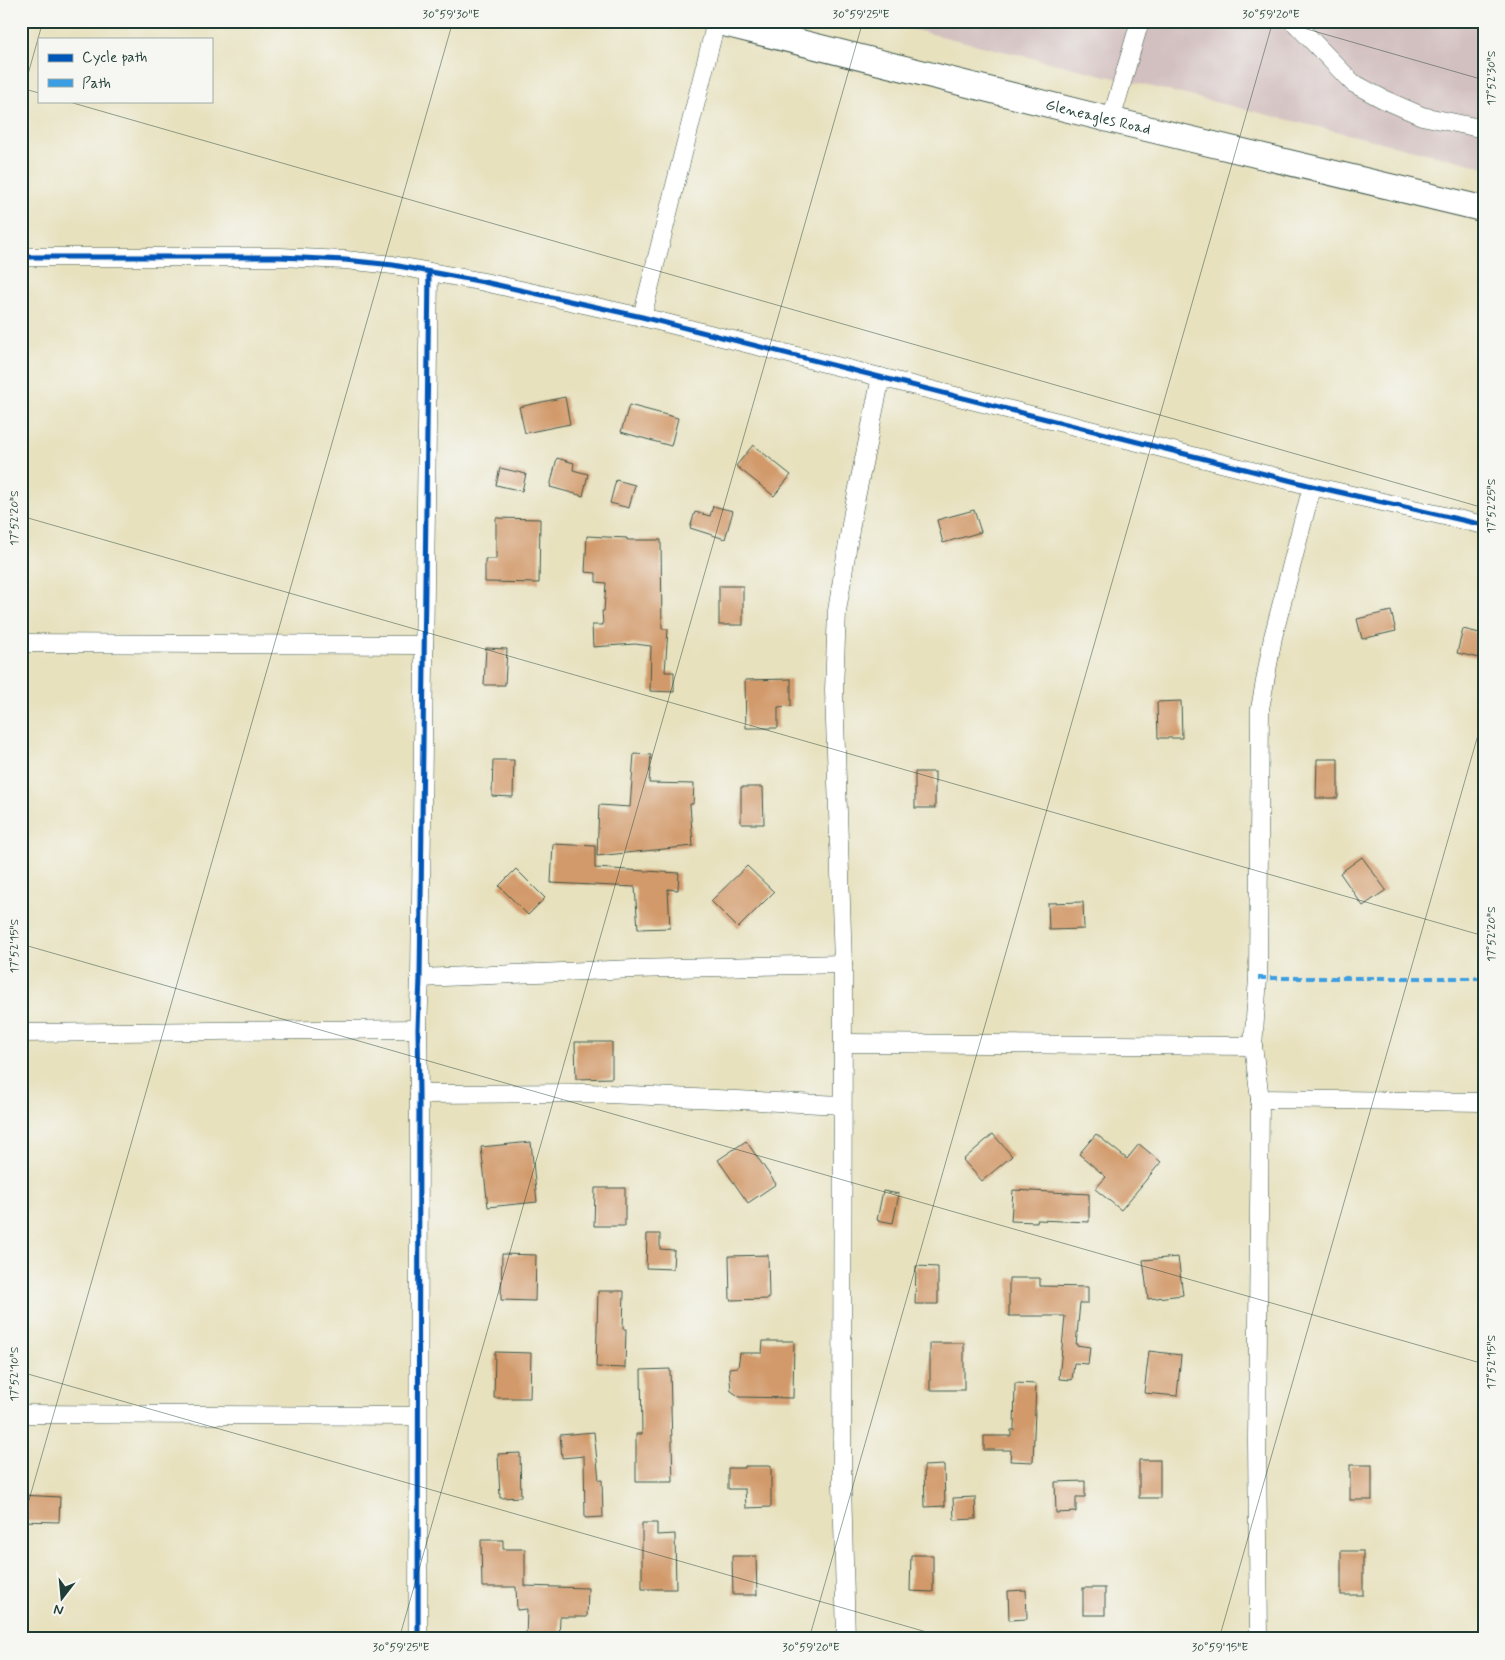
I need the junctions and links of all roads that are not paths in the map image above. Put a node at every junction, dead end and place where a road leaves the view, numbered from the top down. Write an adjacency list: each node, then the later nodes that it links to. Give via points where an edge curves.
1 (1140, 21): 4 (street)
2 (1293, 21): 5 (street, via 1353,82 1383,99 1422,116)
3 (715, 22): 4 (street, Gleneagles Road); 9 (street)
4 (1111, 120): 6 (street, Gleneagles Road)
5 (1484, 129)
6 (1484, 210)
7 (21, 257): 8 (street, via 280,257 355,261)
8 (429, 272): 9 (street); 14 (street)
9 (642, 318): 10 (street)
10 (881, 377): 11 (street); 15 (street, via 853,512 837,611 834,690)
11 (1312, 486): 12 (street); 20 (street, via 1273,637 1260,709 1258,978)
12 (1484, 525)
13 (21, 643): 14 (street)
14 (424, 644): 16 (street)
15 (843, 964): 16 (street); 19 (street)
16 (420, 978): 17 (street)
17 (418, 1029): 18 (street); 21 (street)
18 (21, 1032)
19 (844, 1043): 20 (street); 24 (street)
20 (1253, 1046): 22 (street)
21 (419, 1094): 24 (street, via 586,1093); 26 (street)
22 (1260, 1099): 23 (street); 29 (street, via 1256,1442)
23 (1484, 1102)
24 (842, 1105): 28 (street, via 842,1483)
25 (21, 1414): 26 (street)
26 (418, 1416): 27 (street)
27 (418, 1639)
28 (846, 1639)
29 (1259, 1639)

